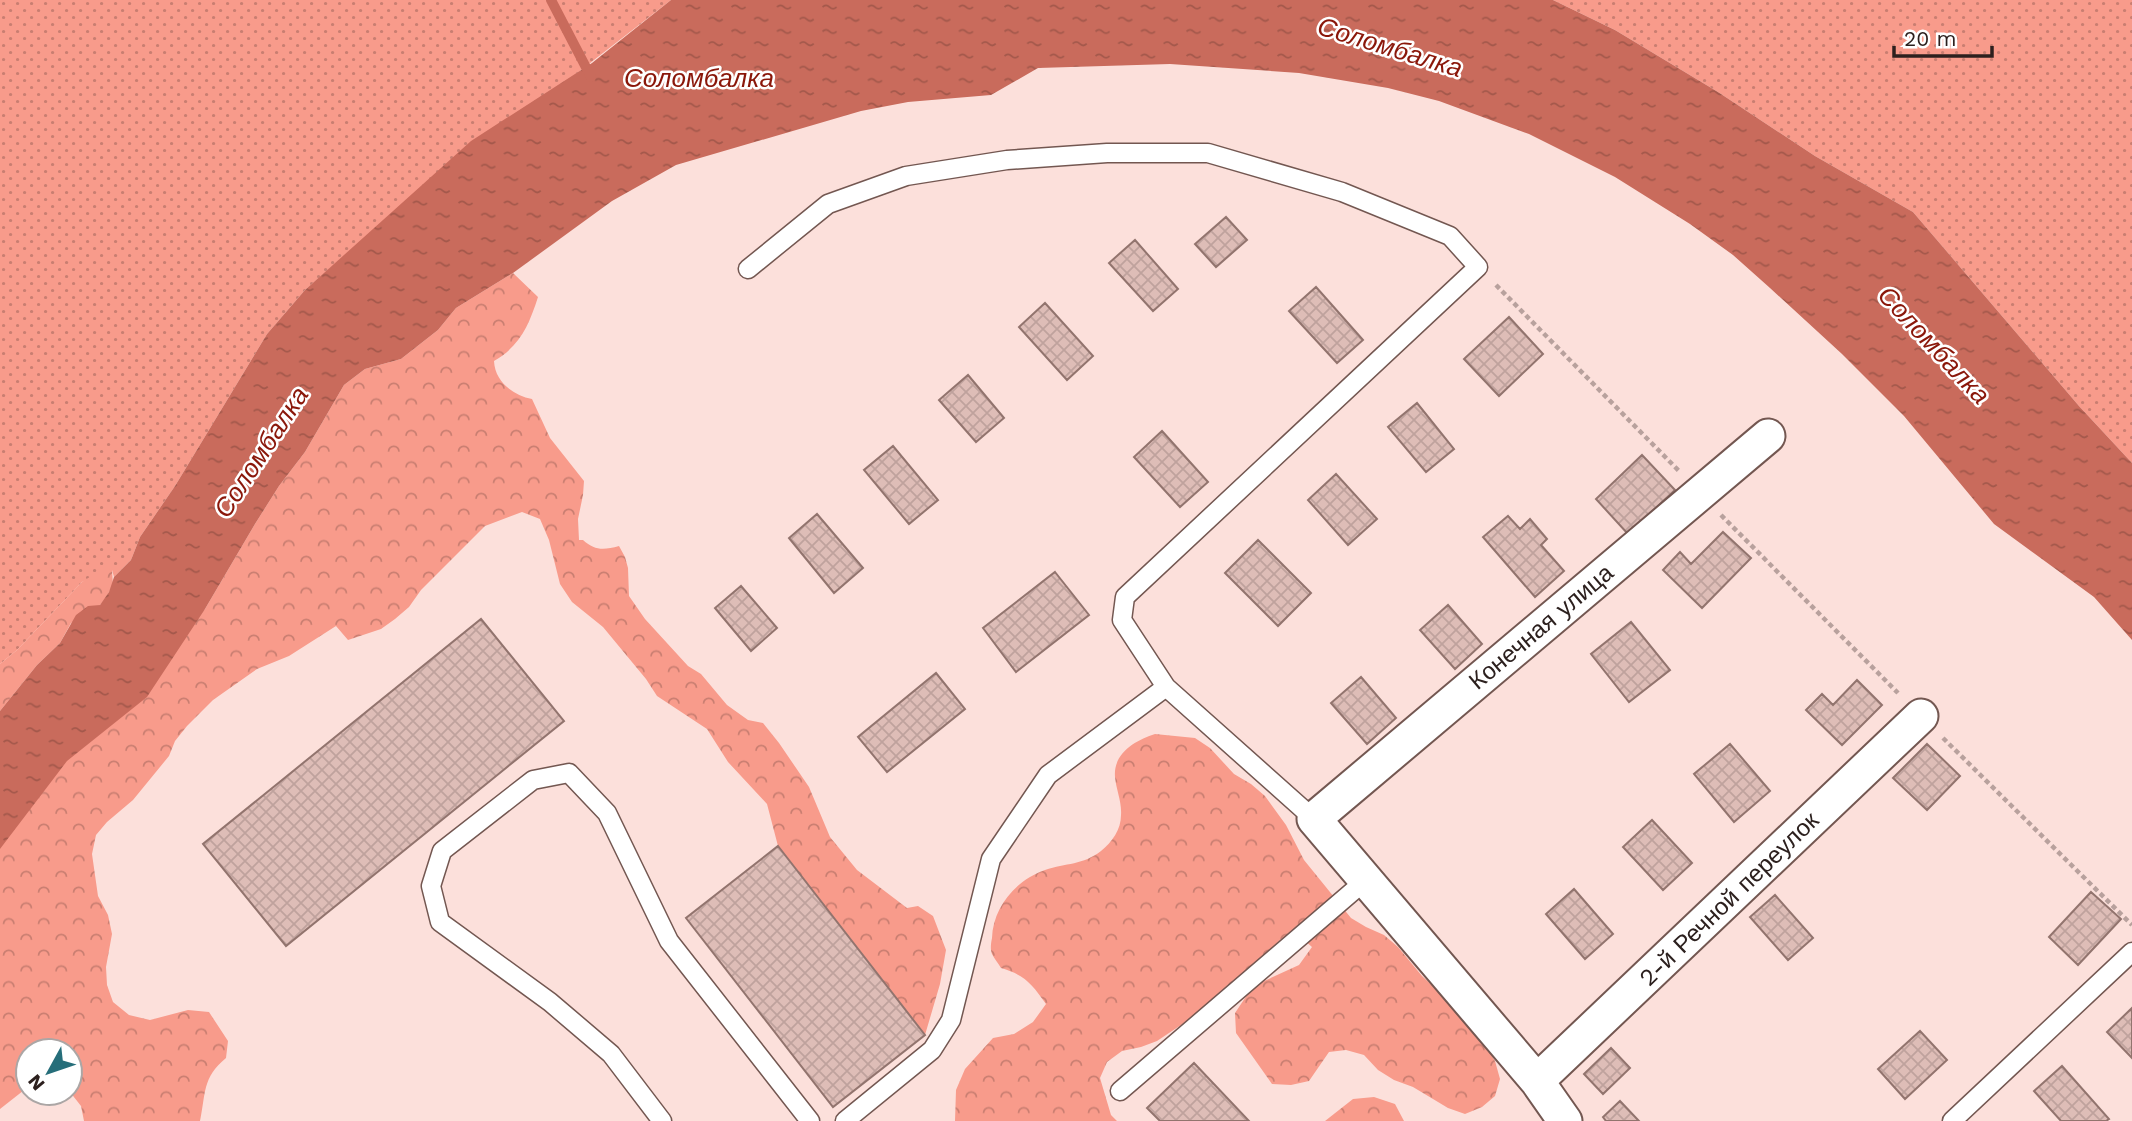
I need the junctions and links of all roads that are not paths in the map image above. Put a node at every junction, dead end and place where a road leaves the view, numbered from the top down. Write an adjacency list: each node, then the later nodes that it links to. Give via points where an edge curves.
1 (748, 269): 3 (lane, via 828,204 906,176 1007,160 1107,153 1208,153 1342,191 1450,236 1478,267 1125,597 1122,620)
2 (1768, 436): 5 (street, Конечная улица)
3 (1166, 687): 5 (lane); 12 (lane, via 1048,775 991,859 951,1020 932,1049)
4 (1921, 716): 8 (street, 2-й Речной переулок)
5 (1314, 819): 6 (street)
6 (1366, 880): 8 (street); 9 (lane)
7 (2132, 952): 14 (lane)
8 (1538, 1081): 13 (street)
9 (1120, 1091)
10 (662, 1121): 11 (lane, via 611,1054 550,1002 440,922 431,886 442,851 533,780 569,773 607,813 668,941)
11 (810, 1121)
12 (845, 1121)
13 (1565, 1121)
14 (1952, 1121)

